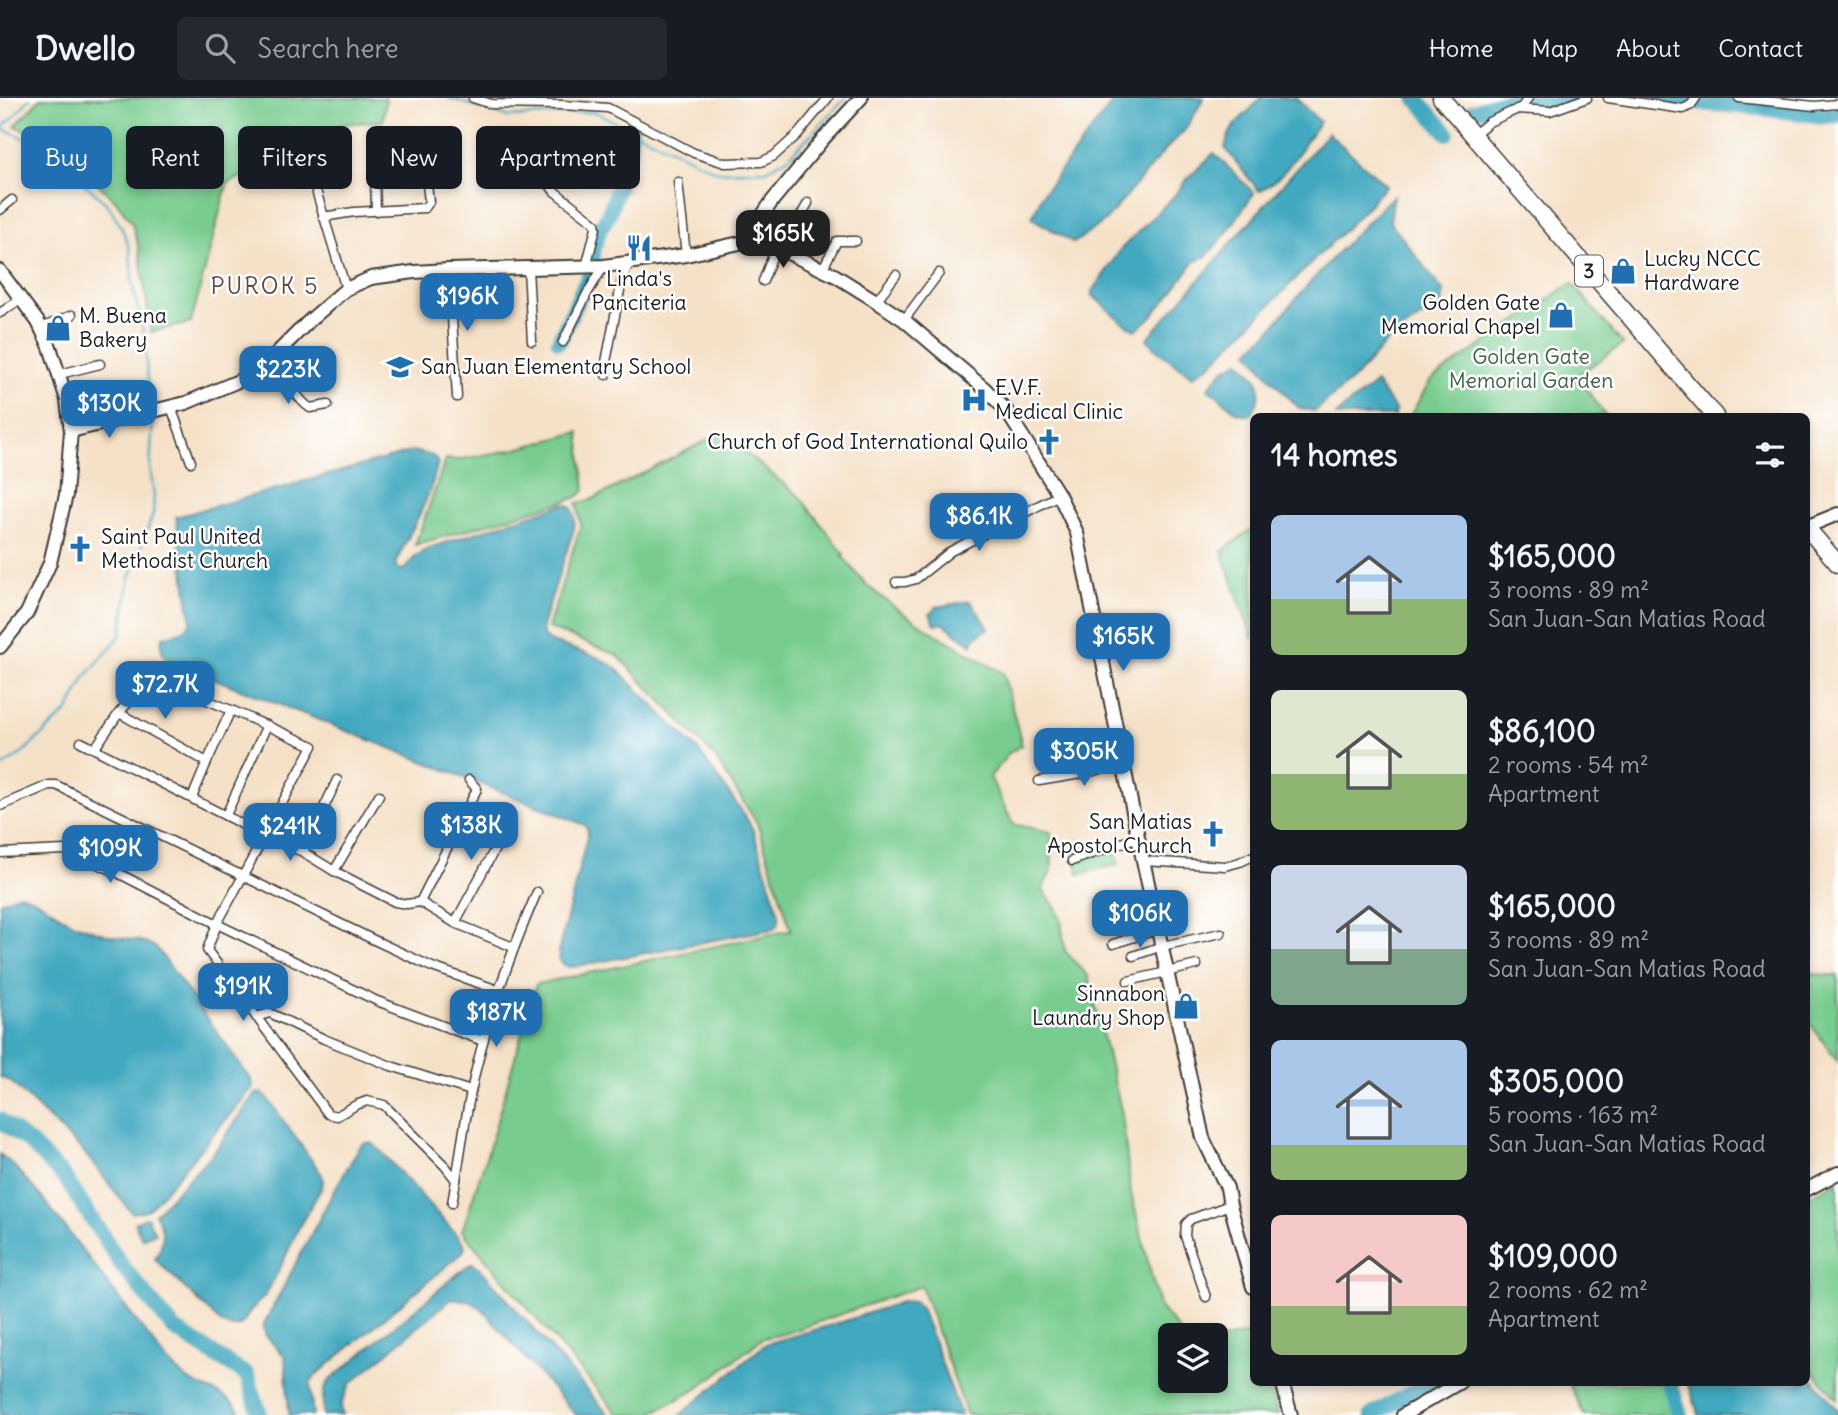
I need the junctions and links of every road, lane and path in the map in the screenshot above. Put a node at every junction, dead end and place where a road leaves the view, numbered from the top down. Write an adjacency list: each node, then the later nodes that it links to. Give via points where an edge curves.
1 (473, 98): 2 (street, via 491,104 608,108 694,153 725,163 761,162 774,156)
2 (828, 98)
3 (861, 98): 24 (street, via 773,200)
4 (1441, 98): 12 (highway, 3)
5 (1528, 98): 11 (street)
6 (1587, 98): 11 (street, via 1550,111)
7 (1608, 98): 9 (street, via 1683,109)
8 (1739, 98): 10 (street)
9 (1693, 102)
10 (1838, 104)
11 (1519, 108): 12 (street)
12 (1472, 136): 52 (highway, 3)
13 (678, 182): 26 (street)
14 (315, 189): 22 (street)
15 (375, 189): 21 (street)
16 (428, 189): 21 (street, via 428,206 421,209)
17 (553, 189): 28 (street, via 595,223)
18 (12, 200): 20 (street)
19 (808, 203): 25 (street)
20 (0, 211)
21 (376, 211): 22 (street)
22 (323, 216): 36 (street)
23 (856, 241): 31 (street, via 837,242)
24 (744, 242): 25 (street); 26 (street)
25 (779, 248): 31 (street); 35 (street)
26 (687, 255): 27 (street)
27 (629, 263): 28 (street); 48 (street)
28 (595, 266): 29 (street); 44 (street, via 588,292)
29 (528, 268): 30 (street); 43 (street)
30 (449, 270): 36 (street, via 371,278); 49 (street)
31 (822, 270): 38 (street)
32 (0, 271): 37 (street)
33 (939, 273): 41 (street)
34 (896, 275): 38 (street)
35 (763, 281)
36 (346, 289): 45 (street)
37 (21, 299): 39 (street); 42 (street)
38 (876, 301): 41 (street)
39 (0, 313)
40 (72, 316): 42 (street)
41 (905, 320): 55 (street, via 1006,410)
42 (41, 328): 47 (street)
43 (532, 341)
44 (563, 342)
45 (274, 356): 50 (street, via 306,405); 51 (street, via 243,379)
46 (100, 364): 47 (street)
47 (60, 374): 53 (street)
48 (606, 375)
49 (457, 397)
50 (328, 405)
51 (166, 409): 53 (street); 54 (street)
52 (1712, 413)
53 (71, 431): 61 (street, via 64,506 50,563 27,613)
54 (191, 462)
55 (1059, 495): 60 (street, via 951,551 916,579); 68 (street, via 1077,533)
56 (1838, 514): 57 (street)
57 (1810, 525)
58 (1810, 532): 59 (highway)
59 (1838, 565)
60 (896, 582)
61 (0, 648)
62 (231, 710): 63 (street, via 151,677); 64 (street); 67 (street)
63 (119, 713): 66 (street); 67 (street)
64 (267, 725): 76 (street); 77 (street, via 313,746)
65 (81, 742): 66 (street)
66 (94, 748): 73 (street)
67 (206, 762): 73 (street)
68 (1122, 764): 71 (street); 78 (street)
69 (337, 780): 79 (street)
70 (469, 780): 75 (street, via 477,789)
71 (1039, 781)
72 (379, 795): 84 (street)
73 (192, 797): 76 (street)
74 (0, 806): 85 (street, via 56,785)
75 (468, 809): 87 (street); 88 (street, via 499,822 503,834)
76 (226, 815): 77 (street)
77 (265, 836): 79 (street); 85 (street)
78 (1138, 837): 82 (street); 83 (street)
79 (303, 852): 84 (street)
80 (0, 853): 89 (street, via 65,850)
81 (1250, 857): 83 (street, via 1225,866)
82 (1072, 861)
83 (1144, 861): 90 (street)
84 (334, 871): 87 (street, via 395,902)
85 (242, 877): 89 (street); 99 (street, via 432,967)
86 (537, 892): 94 (street)
87 (420, 902): 88 (street)
88 (455, 923): 94 (street)
89 (217, 924): 100 (street, via 206,950); 101 (street, via 377,1001)
90 (1158, 929): 92 (street); 93 (street)
91 (1221, 933): 93 (street)
92 (1113, 944)
93 (1162, 946): 95 (street); 97 (street)
94 (513, 947): 99 (street)
95 (1133, 956)
96 (1197, 965): 97 (street)
97 (1168, 972): 98 (street); 107 (street, via 1203,1138 1227,1188)
98 (1128, 981)
99 (498, 990): 101 (street)
100 (256, 1017): 102 (street, via 270,1013 391,1066); 104 (street, via 328,1114 337,1116 367,1101 384,1105)
101 (483, 1041): 102 (street)
102 (471, 1091): 104 (street)
103 (1838, 1173): 105 (street)
104 (456, 1180): 106 (street)
105 (1810, 1188)
106 (452, 1203)
107 (1230, 1205): 108 (street); 109 (street, via 1186,1224 1185,1236)
108 (1250, 1276)
109 (1206, 1297)
110 (1283, 1386): 112 (street)
111 (1453, 1386): 113 (street)
112 (1291, 1415)
113 (1404, 1415)

